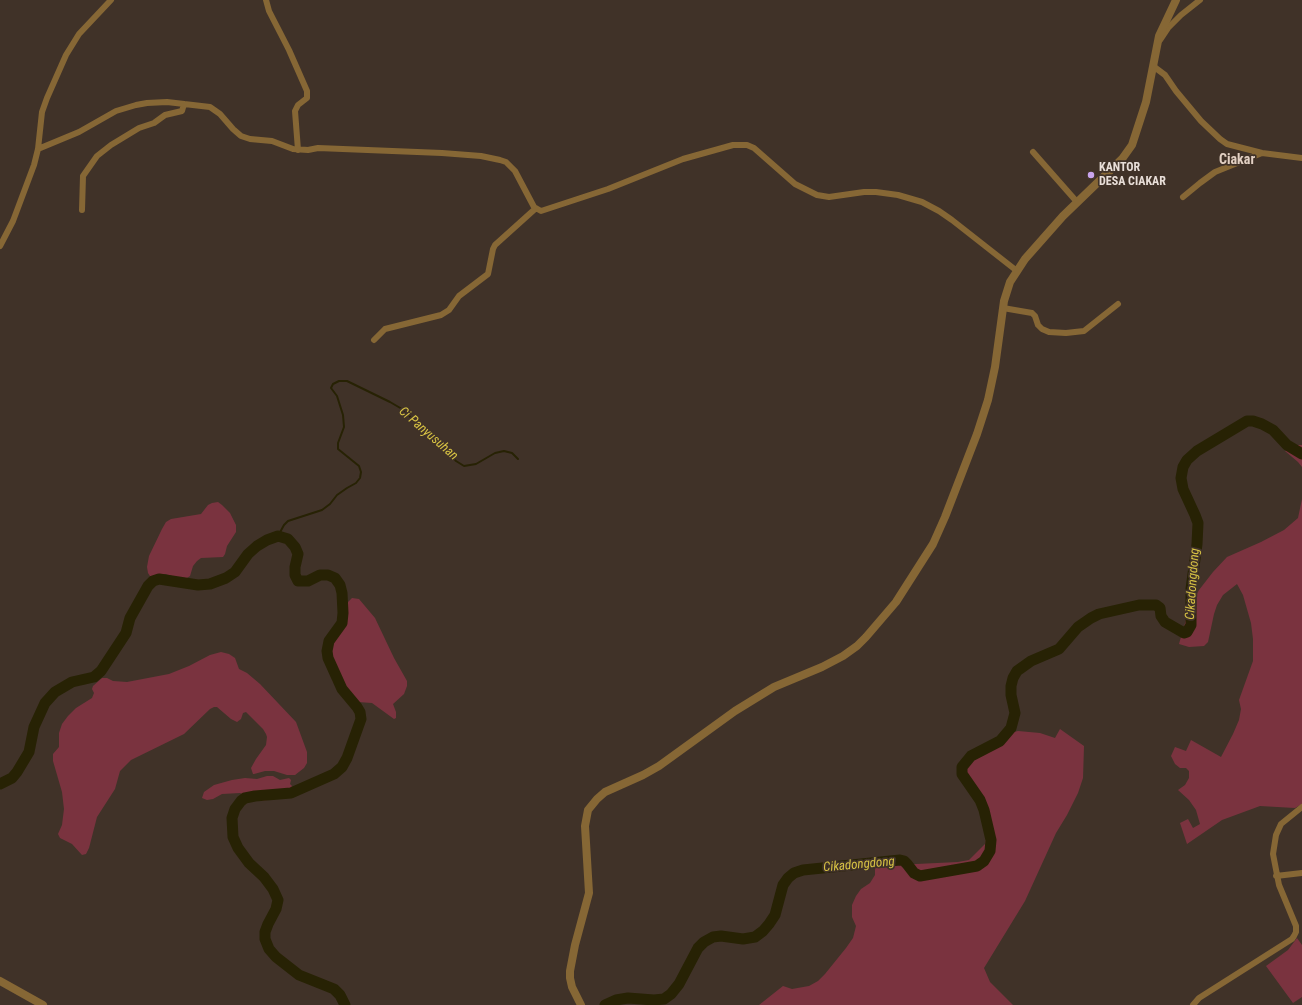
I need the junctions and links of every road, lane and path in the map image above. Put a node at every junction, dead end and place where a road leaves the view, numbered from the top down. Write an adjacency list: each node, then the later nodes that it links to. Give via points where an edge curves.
1 (110, 0): 8 (street, via 79,34 66,55 42,112)
2 (266, 0): 9 (street, via 268,11 307,91 307,98 295,111)
3 (1176, 0): 5 (street)
4 (1200, 0): 5 (street, via 1168,28)
5 (1157, 45): 6 (street)
6 (1153, 66): 11 (street, via 1165,75 1176,92 1220,139 1227,144); 14 (street, via 1146,102 1132,146)
7 (184, 104): 8 (street, via 159,102 126,108); 9 (street, via 213,109 245,138 269,140); 16 (street, via 182,111 139,128 111,144 97,156 83,179)
8 (38, 149): 17 (street, via 13,220)
9 (298, 150): 15 (street, via 318,148 442,152 500,160 506,162 514,171)
10 (1034, 152): 14 (street)
11 (1262, 153): 12 (street); 13 (street, via 1215,172)
12 (1302, 158)
13 (1184, 197)
14 (1077, 202): 18 (street)
15 (536, 209): 18 (street, via 546,210 608,189 683,159 733,146 747,145 754,148 795,184 817,195 829,197 876,192 922,202 952,220); 21 (street, via 497,243 493,249 488,274 462,294 449,310 385,329)
16 (82, 210)
17 (0, 246)
18 (1017, 271): 20 (street, via 1006,292)
19 (1118, 304): 20 (street, via 1084,331 1066,333 1042,329 1033,314)
20 (1003, 308): 27 (street, via 988,400 974,441 933,544 896,602 866,637 843,656 822,668 774,687 739,708 659,766 605,792 588,810 585,826 589,893 570,971 572,986)
21 (374, 340)
22 (1302, 807): 24 (street, via 1278,827 1272,854)
23 (1302, 873): 24 (street)
24 (1276, 876): 28 (street, via 1296,926 1294,936 1199,998)
25 (0, 982): 26 (street)
26 (43, 1005)
27 (580, 1005)
28 (1193, 1005)

